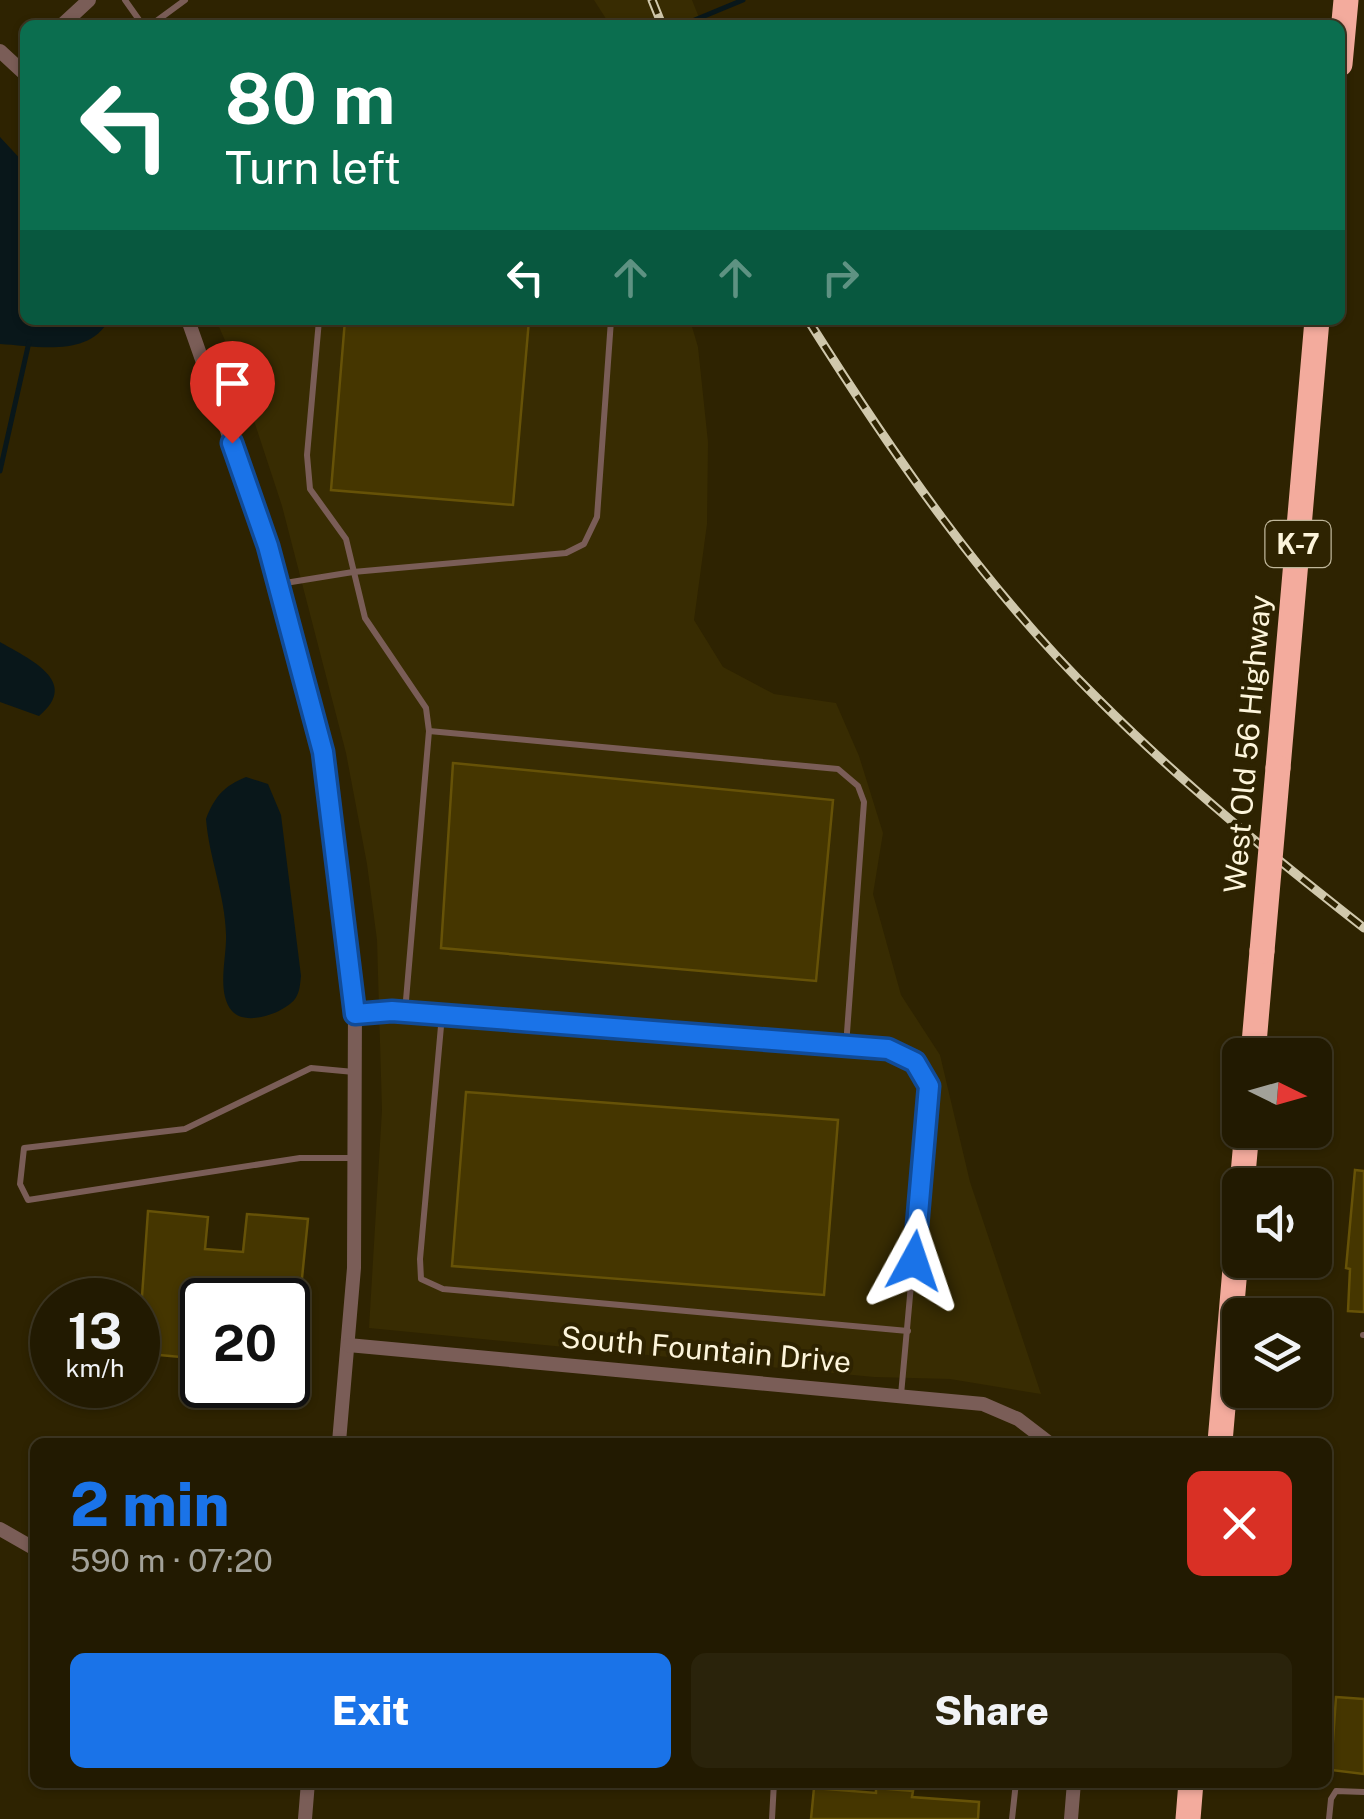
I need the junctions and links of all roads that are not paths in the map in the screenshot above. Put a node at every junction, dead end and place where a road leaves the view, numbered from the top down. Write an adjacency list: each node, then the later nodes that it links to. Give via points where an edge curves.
1 (89, 0): 3 (street)
2 (185, 0): 4 (lane)
3 (72, 7)
4 (156, 20)
5 (190, 325): 10 (street)
6 (319, 325): 9 (lane, via 310,490 346,539)
7 (610, 325): 9 (lane, via 597,517 584,544 566,553)
8 (1318, 325): 15 (highway, West Old 56 Highway / K-7, bridge)
9 (354, 572): 10 (lane); 11 (lane, via 366,618 426,708)
10 (278, 584): 13 (street, via 323,752)
11 (429, 731): 12 (lane); 16 (lane, via 838,770 858,786 864,802)
12 (405, 1012): 13 (lane); 14 (lane)
13 (355, 1014): 17 (street)
14 (442, 1014): 16 (lane); 20 (lane, via 421,1279 443,1289)
15 (1255, 1038)
16 (846, 1046): 20 (lane, via 888,1049 915,1062 929,1086)
17 (355, 1072): 18 (street); 18 (lane, via 311,1068 185,1128 24,1148 20,1184 28,1200 300,1158)
18 (354, 1158): 21 (street)
19 (1234, 1278): 25 (highway)
20 (908, 1331): 22 (lane)
21 (348, 1345): 22 (street, South Fountain Drive); 23 (street)
22 (901, 1396): 24 (street, South Fountain Drive, via 983,1404)
23 (339, 1438)
24 (1043, 1438)
25 (1220, 1438)
26 (0, 1529): 27 (street)
27 (30, 1546)
28 (308, 1788): 34 (street)
29 (774, 1788): 35 (lane)
30 (1015, 1788): 36 (lane)
31 (1074, 1788): 37 (street)
32 (1191, 1788): 38 (highway)
33 (1364, 1792): 39 (lane, via 1336,1790)
34 (305, 1819)
35 (772, 1819)
36 (1012, 1819)
37 (1071, 1819)
38 (1188, 1819)
39 (1329, 1819)

